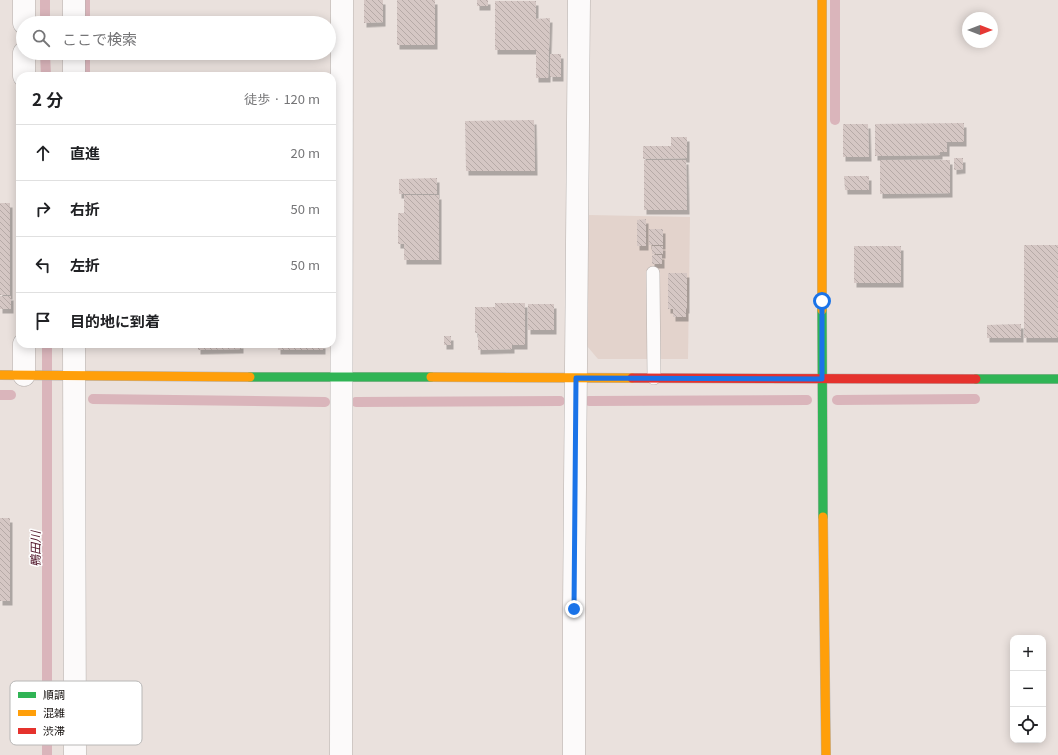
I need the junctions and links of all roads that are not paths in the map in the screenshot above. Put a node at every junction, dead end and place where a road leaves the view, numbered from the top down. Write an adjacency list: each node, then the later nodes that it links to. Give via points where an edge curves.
1 (24, 0): 6 (street)
2 (74, 0): 7 (street)
3 (342, 0): 18 (street)
4 (579, 0): 19 (street)
5 (822, 0): 21 (street)
6 (24, 16)
7 (74, 16)
8 (24, 60): 10 (street)
9 (74, 60): 11 (street)
10 (24, 72)
11 (74, 72)
12 (653, 273): 20 (lane)
13 (25, 348): 16 (street)
14 (73, 348): 17 (street)
15 (0, 375): 16 (street)
16 (28, 375): 17 (street)
17 (66, 376): 18 (street); 23 (street)
18 (341, 377): 19 (street); 26 (street)
19 (576, 378): 20 (street); 27 (street)
20 (654, 378): 21 (street)
21 (822, 379): 22 (street); 28 (street)
22 (1058, 379)
23 (73, 681)
24 (75, 745): 25 (street)
25 (75, 755)
26 (341, 755)
27 (574, 755)
28 (826, 755)

